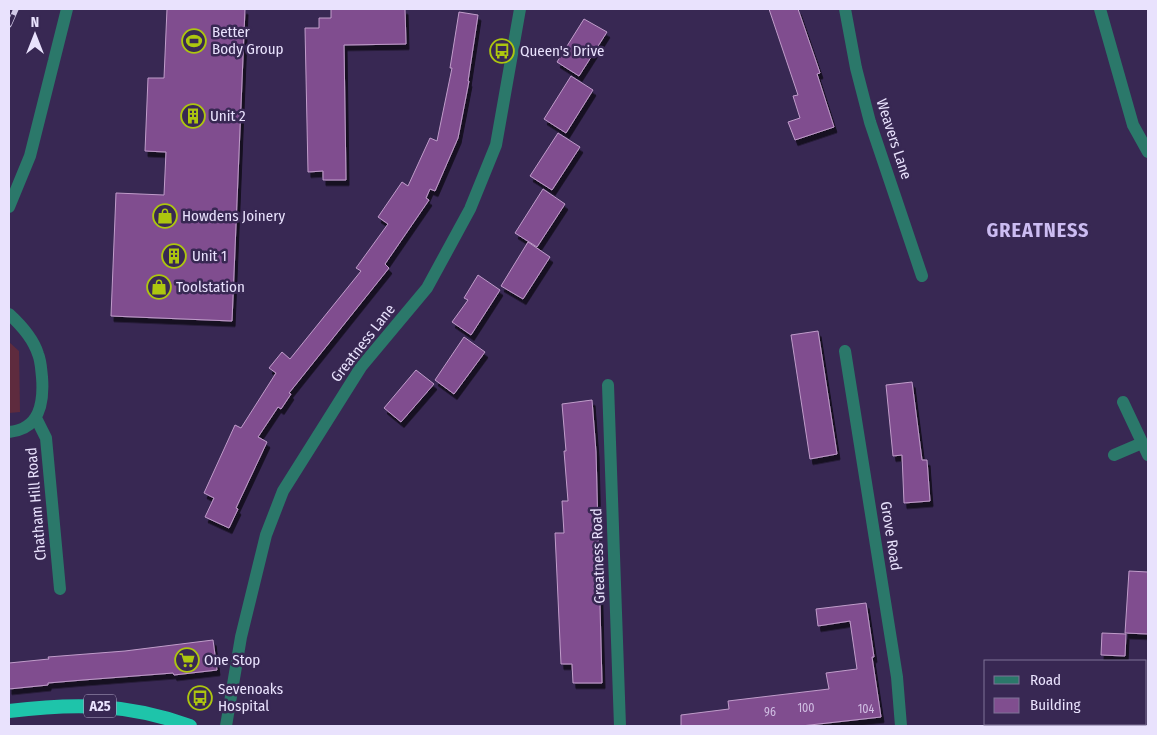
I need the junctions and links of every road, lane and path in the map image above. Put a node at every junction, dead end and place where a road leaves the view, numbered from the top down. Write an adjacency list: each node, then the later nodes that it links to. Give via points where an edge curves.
1 (67, 9): 6 (street, via 30,156)
2 (520, 9): 20 (street, Greatness Lane, via 496,145 470,209 427,288 362,367 283,491 266,534 243,628)
3 (845, 9): 7 (street, Weavers Lane, via 870,122)
4 (1100, 9): 5 (street, via 1134,125)
5 (1148, 152)
6 (9, 207)
7 (922, 276)
8 (9, 314): 12 (street, via 30,338 39,358 42,397)
9 (844, 351): 22 (street, Grove Road, via 897,677)
10 (608, 385): 21 (street, Greatness Road)
11 (1122, 402): 14 (street)
12 (36, 418): 13 (street, Chatham Hill Road); 17 (street, Chatham Hill Road, via 46,438)
13 (9, 432)
14 (1142, 443): 15 (street); 16 (street)
15 (1114, 455)
16 (1148, 455)
17 (60, 589)
18 (9, 710): 19 (highway, A25, via 76,706 125,708)
19 (190, 726)
20 (226, 726)
21 (620, 726)
22 (901, 726)

